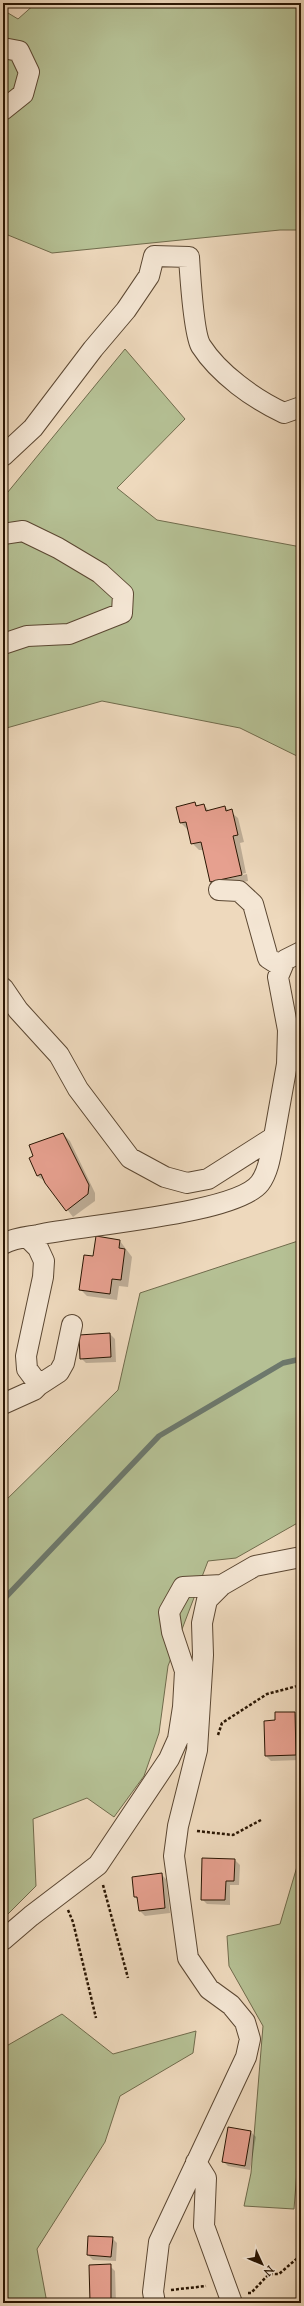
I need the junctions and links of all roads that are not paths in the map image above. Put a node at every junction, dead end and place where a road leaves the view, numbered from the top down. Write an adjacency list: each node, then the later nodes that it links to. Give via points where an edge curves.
1 (3, 48): 2 (street, via 19,51 29,72 23,94)
2 (3, 110)
3 (301, 407): 4 (street, via 284,413 277,410 257,400 222,370 200,345 189,257 154,256 149,276 126,310 33,428)
4 (3, 456)
5 (3, 534): 6 (street, via 23,531 58,548 100,573 123,594 122,613 98,624 69,634 27,636)
6 (3, 644)
7 (219, 890): 9 (street, via 239,891 253,904 268,958)
8 (301, 952): 9 (street, via 285,960)
9 (282, 967): 11 (street, via 278,977 288,1030 287,1064)
10 (3, 988): 11 (street, via 18,1010 59,1055 78,1089 130,1158 165,1177 187,1183 208,1179)
11 (274, 1137): 12 (street, via 269,1164 260,1183 241,1197 186,1212)
12 (27, 1237): 13 (street); 15 (street, via 38,1248 44,1261 26,1356 27,1369)
13 (3, 1244)
14 (72, 1325): 15 (street, via 64,1363 59,1372)
15 (39, 1385): 16 (street, via 34,1390)
16 (3, 1404)
17 (301, 1557): 18 (street, via 255,1566)
18 (222, 1585): 19 (street, via 183,1588 169,1612 172,1632 185,1671 178,1739 169,1759 98,1865); 20 (street, via 207,1600 202,1624 204,1654 197,1750 178,1826 174,1856 188,1958 208,1989 230,2005 245,2022 250,2040 246,2057)
19 (3, 1940)
20 (196, 2162): 21 (street, via 206,2178 204,2226); 22 (street, via 159,2242)
21 (228, 2293)
22 (154, 2297)

